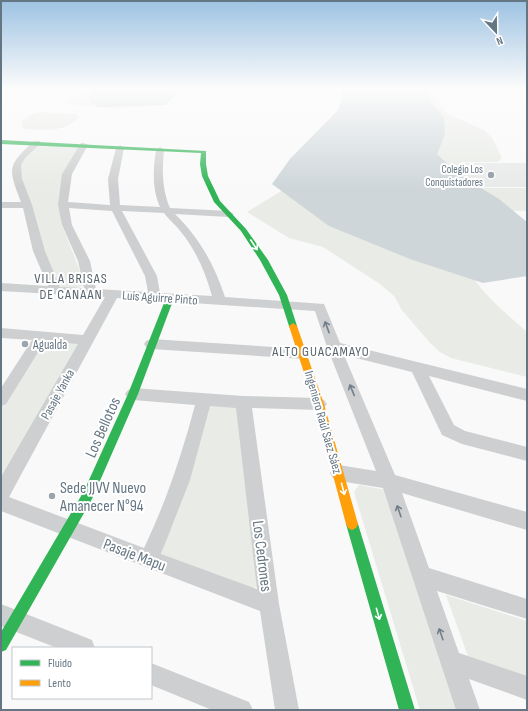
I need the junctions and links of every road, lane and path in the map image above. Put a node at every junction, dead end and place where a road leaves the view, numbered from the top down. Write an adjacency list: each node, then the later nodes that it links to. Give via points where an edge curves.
1 (1, 142): 2 (street)
2 (37, 143): 3 (street); 7 (street, via 17,165 17,178)
3 (84, 146): 4 (street); 8 (street, via 67,174)
4 (120, 148): 5 (street); 9 (street, via 113,179)
5 (160, 150): 10 (street, via 159,182); 11 (street, Ingeniero Raúl Sáez Sáez, via 204,152 205,176 217,202)
6 (1, 205): 7 (street)
7 (27, 205): 13 (street, via 39,251)
8 (63, 205): 9 (street); 14 (street, via 67,224 84,261)
9 (115, 207): 10 (street); 16 (street, via 151,276)
10 (168, 211): 11 (street); 18 (street, via 179,221 198,249)
11 (229, 214): 19 (street, Ingeniero Raúl Sáez Sáez, one-way to 19, via 244,230 264,260)
12 (1, 287): 13 (street, Luis Aguirre Pinto)
13 (55, 290): 14 (street, Luis Aguirre Pinto)
14 (91, 293): 15 (street, Luis Aguirre Pinto)
15 (113, 294): 16 (street, Luis Aguirre Pinto); 22 (street, Pasaje Yanka)
16 (155, 297): 17 (street, Luis Aguirre Pinto)
17 (170, 298): 18 (street, Luis Aguirre Pinto); 23 (street, Los Bellotos)
18 (220, 301): 19 (street, Luis Aguirre Pinto)
19 (286, 305): 24 (street, Luis Aguirre Pinto, one-way to 19, via 320,307); 25 (street, Ingeniero Raúl Sáez Sáez)
20 (1, 333): 21 (street)
21 (41, 337): 22 (street); 30 (street)
22 (86, 340): 36 (street, Pasaje Yanka)
23 (151, 344): 25 (street); 27 (street, Los Bellotos)
24 (334, 347): 26 (street); 35 (street, one-way to 24)
25 (304, 354): 32 (street, Ingeniero Raúl Sáez Sáez)
26 (418, 369): 28 (street); 33 (street, via 448,430 462,437)
27 (132, 394): 29 (street); 39 (street, Los Bellotos, via 88,495)
28 (527, 395)
29 (204, 399): 31 (street); 40 (street, via 194,440 166,523)
30 (1, 400)
31 (243, 402): 32 (street); 42 (street, Los Cedrones)
32 (319, 404): 34 (street, Ingeniero Raúl Sáez Sáez)
33 (527, 454)
34 (339, 474): 35 (street); 52 (street, Ingeniero Raúl Sáez Sáez, one-way to 52)
35 (389, 481): 38 (street); 41 (street, one-way to 35)
36 (1, 494)
37 (1, 504): 39 (street, Pasaje Mapu)
38 (527, 521)
39 (68, 529): 40 (street, Pasaje Mapu); 44 (street, Los Bellotos)
40 (149, 560): 42 (street, Pasaje Mapu)
41 (421, 576): 43 (street); 47 (street, one-way to 41)
42 (269, 604): 51 (street, Los Cedrones)
43 (527, 609)
44 (8, 618): 45 (street, Los Bellotos); 46 (street)
45 (1, 645)
46 (81, 647)
47 (450, 661): 49 (street); 53 (street)
48 (152, 674): 50 (street)
49 (527, 688)
50 (241, 710)
51 (287, 710)
52 (407, 710)
53 (468, 710)

